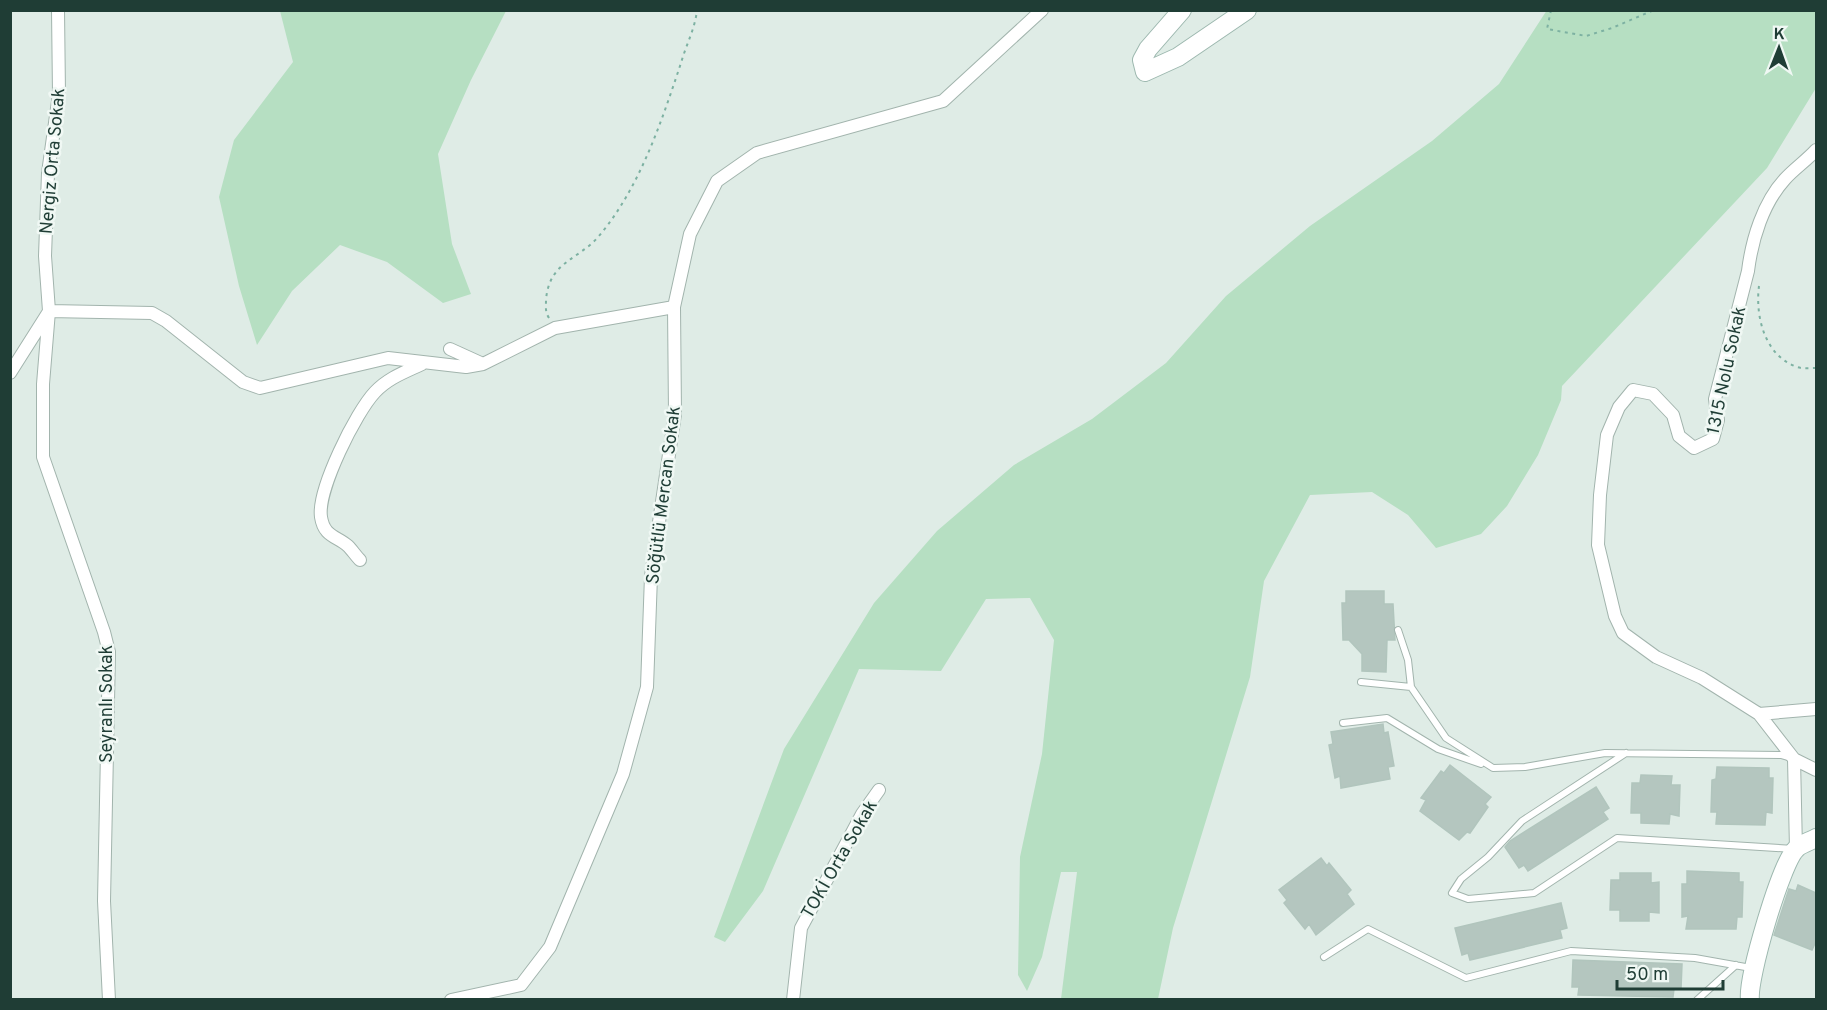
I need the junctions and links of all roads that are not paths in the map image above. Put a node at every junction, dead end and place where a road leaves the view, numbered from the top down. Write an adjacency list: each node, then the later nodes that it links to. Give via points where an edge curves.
1 (58, 10): 7 (street, Nergiz Orta Sokak, via 59,94 48,173 45,256)
2 (1042, 10): 6 (street, Söğütlü Mercan Sokak, via 943,101 757,153 717,181 690,234)
3 (1182, 10): 4 (street, via 1148,49 1142,60 1145,72 1178,57)
4 (1247, 10)
5 (1816, 150): 17 (street, 1315 Nolu Sokak, via 1773,194 1760,223 1715,399 1718,420 1713,439 1694,448 1679,436 1673,415 1653,394 1633,390 1619,407 1607,435 1600,495 1598,545 1615,616 1623,633 1656,657 1702,678)
6 (674, 307): 10 (street, via 555,328); 30 (street, Söğütlü Mercan Sokak, via 675,414 651,576 647,687 623,774 550,947 521,985)
7 (49, 311): 9 (street, via 152,313 243,382 260,388 388,358); 11 (street); 29 (street, Seyranlı Sokak, via 43,457 109,652 104,901)
8 (450, 349): 10 (street)
9 (423, 364): 10 (street); 12 (street, via 390,379 375,392 353,425 328,478 321,518 329,536 346,545)
10 (483, 364)
11 (10, 373)
12 (360, 560)
13 (1398, 630): 15 (lane, via 1408,660)
14 (1361, 682): 15 (lane)
15 (1411, 687): 21 (lane, via 1446,738)
16 (1816, 709): 17 (street)
17 (1759, 714): 20 (street, 1315 Nolu Sokak)
18 (1343, 723): 21 (lane, via 1387,718 1438,749)
19 (1626, 753): 20 (lane, via 1781,755); 21 (lane); 25 (lane, via 1522,821 1461,879 1452,893 1468,900 1534,893 1617,838)
20 (1794, 759): 22 (street, 1315 Nolu Sokak); 25 (street)
21 (1493, 768)
22 (1816, 770)
23 (879, 790): 31 (street, TOKİ Orta Sokak, via 801,928)
24 (1816, 838): 25 (street)
25 (1796, 849): 28 (street, via 1774,897)
26 (1324, 957): 27 (lane, via 1368,929 1466,978 1571,951 1695,958)
27 (1736, 965): 28 (lane); 32 (lane)
28 (1755, 968): 33 (street)
29 (109, 999)
30 (451, 999)
31 (793, 999)
32 (1697, 999)
33 (1750, 999)

